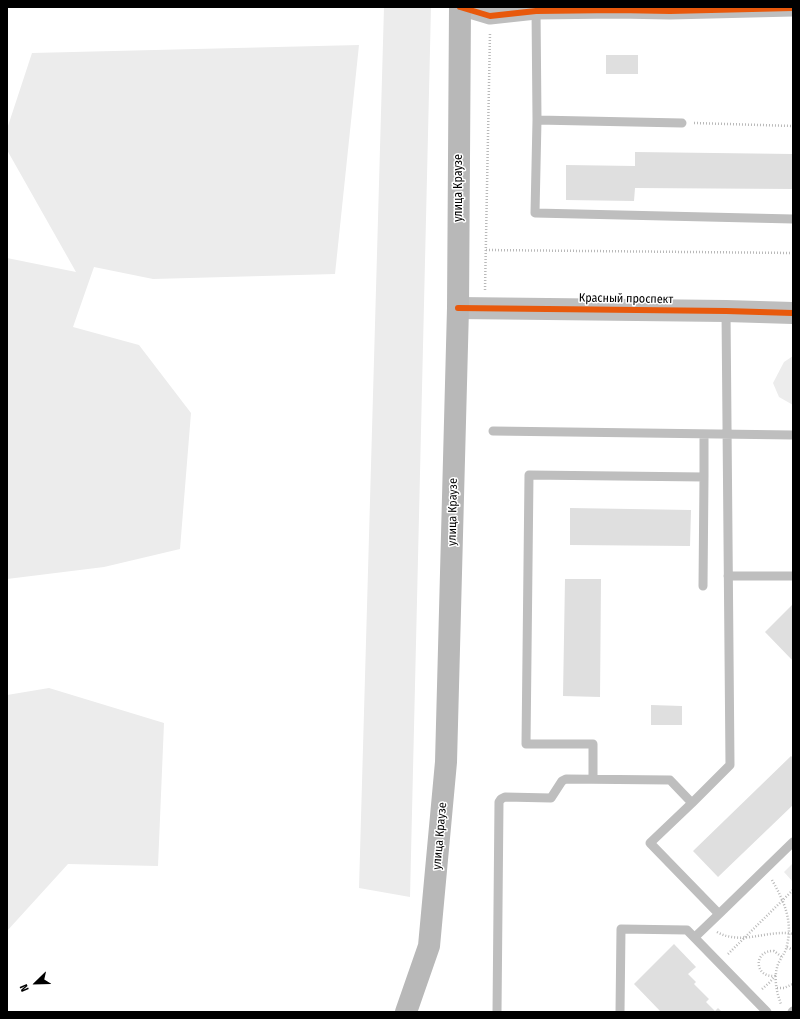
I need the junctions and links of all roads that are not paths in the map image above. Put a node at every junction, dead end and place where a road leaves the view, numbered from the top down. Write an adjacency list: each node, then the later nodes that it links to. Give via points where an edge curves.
1 (460, 7): 5 (street, via 490,16); 10 (main road, улица Краузе)
2 (617, 8): 5 (street); 6 (street)
3 (715, 8): 4 (street); 6 (street)
4 (793, 8)
5 (536, 9): 7 (lane)
6 (670, 9)
7 (537, 120): 8 (lane); 9 (lane, via 535,214)
8 (682, 123)
9 (793, 219)
10 (458, 308): 11 (street, Красный проспект); 26 (main road, улица Краузе, via 446,762 429,946)
11 (726, 311): 12 (street, Красный проспект); 15 (lane)
12 (793, 312)
13 (493, 431): 14 (lane)
14 (704, 434): 15 (lane); 17 (lane)
15 (727, 434): 16 (lane); 18 (lane)
16 (793, 434)
17 (704, 477): 20 (lane); 21 (lane, via 529,475 526,744 593,744)
18 (728, 576): 19 (lane); 22 (lane, via 730,765)
19 (793, 576)
20 (703, 586)
21 (593, 779): 22 (lane, via 670,780); 27 (lane, via 564,779 551,798 505,797 499,802)
22 (692, 803): 24 (lane, via 650,843)
23 (793, 842): 24 (lane)
24 (719, 914): 25 (lane)
25 (695, 938): 28 (lane, via 687,930 621,929); 29 (lane)
26 (406, 1012)
27 (497, 1012)
28 (620, 1012)
29 (767, 1012)

